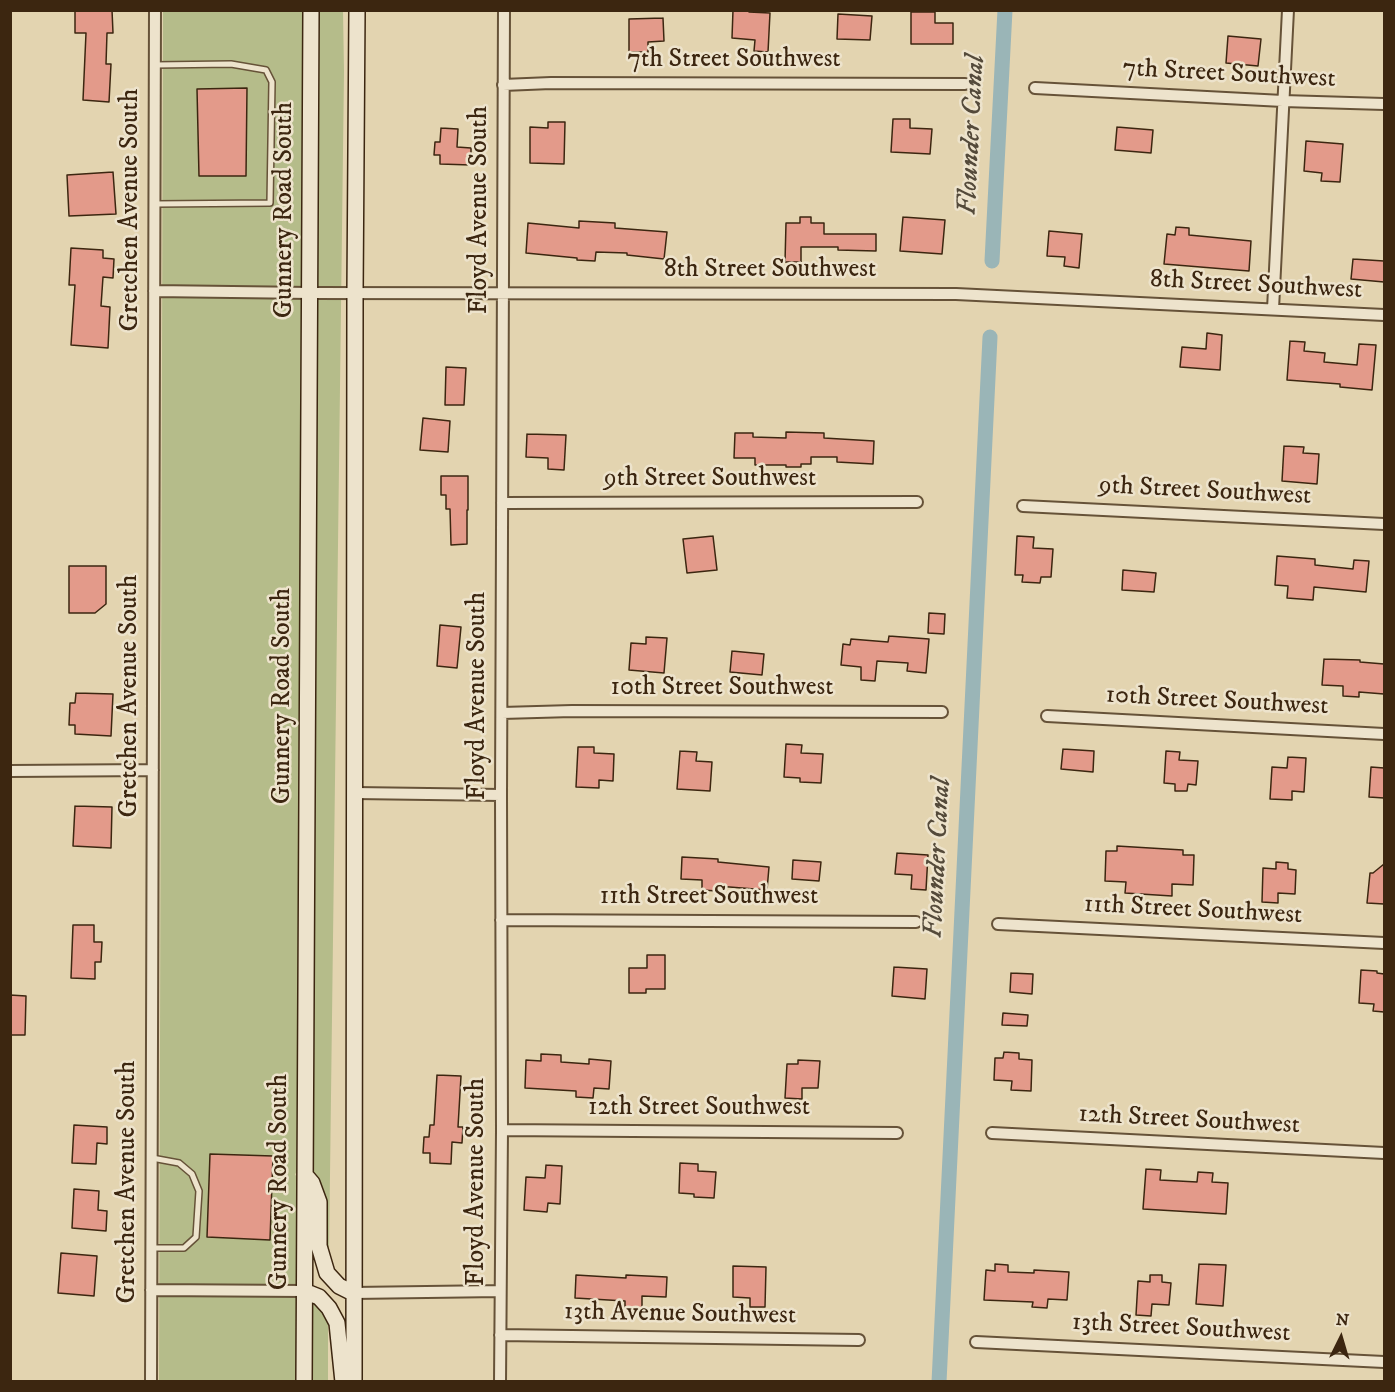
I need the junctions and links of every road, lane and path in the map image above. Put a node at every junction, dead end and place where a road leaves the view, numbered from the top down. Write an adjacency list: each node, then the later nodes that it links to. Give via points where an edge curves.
1 (155, 10): 6 (street, Gretchen Avenue South)
2 (311, 10): 15 (main road, Gunnery Road South)
3 (357, 10): 16 (main road)
4 (504, 10): 8 (street, Floyd Avenue South)
5 (1288, 10): 10 (street)
6 (155, 65): 12 (street, Gretchen Avenue South); 12 (lane, via 231,64 266,70 272,82 270,203)
7 (965, 84): 8 (street, 7th Street Southwest)
8 (503, 85): 14 (street, Floyd Avenue South)
9 (1035, 88): 10 (street, 7th Street Southwest)
10 (1284, 101): 11 (street, 7th Street Southwest); 17 (street)
11 (1384, 104)
12 (155, 204): 13 (street, Gretchen Avenue South)
13 (154, 291): 15 (street, 8th Street Southwest); 27 (street, Gretchen Avenue South)
14 (503, 292): 16 (street, 8th Street Southwest); 17 (street, 8th Street Southwest, via 957,294); 20 (street, Floyd Avenue South)
15 (310, 293): 16 (street, 8th Street Southwest); 40 (main road, Gunnery Road South)
16 (355, 293): 29 (main road)
17 (1273, 309): 18 (street, 8th Street Southwest)
18 (1384, 315)
19 (917, 502): 20 (street, 9th Street Southwest)
20 (502, 503): 24 (street, Floyd Avenue South)
21 (1023, 506): 22 (street, 9th Street Southwest)
22 (1384, 524)
23 (942, 712): 24 (street, 10th Street Southwest)
24 (502, 713): 30 (street, Floyd Avenue South)
25 (1047, 716): 26 (street, 10th Street Southwest)
26 (1384, 734)
27 (153, 770): 28 (street); 39 (street, Gretchen Avenue South)
28 (10, 771)
29 (355, 793): 30 (street); 45 (main road)
30 (501, 795): 31 (street, Floyd Avenue South)
31 (501, 920): 32 (street, 11th Street Southwest); 35 (street, Floyd Avenue South)
32 (916, 922)
33 (998, 924): 34 (street, 11th Street Southwest)
34 (1384, 944)
35 (502, 1130): 36 (street, 12th Street Southwest); 44 (street, Floyd Avenue South)
36 (897, 1133)
37 (992, 1133): 38 (street, 12th Street Southwest)
38 (1384, 1153)
39 (152, 1158): 41 (street, Gretchen Avenue South); 41 (lane, via 179,1163 192,1174 199,1191 196,1237 184,1248)
40 (305, 1174): 43 (main road, Gunnery Road South); 45 (main road, via 319,1202 319,1246 327,1273)
41 (152, 1248): 42 (street, Gretchen Avenue South)
42 (151, 1290): 43 (street); 50 (street, Gretchen Avenue South)
43 (304, 1291): 51 (main road, Gunnery Road South); 52 (main road, via 330,1308 337,1323)
44 (500, 1291): 45 (street); 46 (street, Floyd Avenue South)
45 (353, 1293): 53 (main road)
46 (500, 1335): 47 (street, 13th Avenue Southwest); 54 (street, Floyd Avenue South)
47 (859, 1340)
48 (976, 1342): 49 (street, 13th Street Southwest)
49 (1384, 1362)
50 (151, 1382)
51 (304, 1382)
52 (343, 1382)
53 (354, 1382)
54 (500, 1382)

